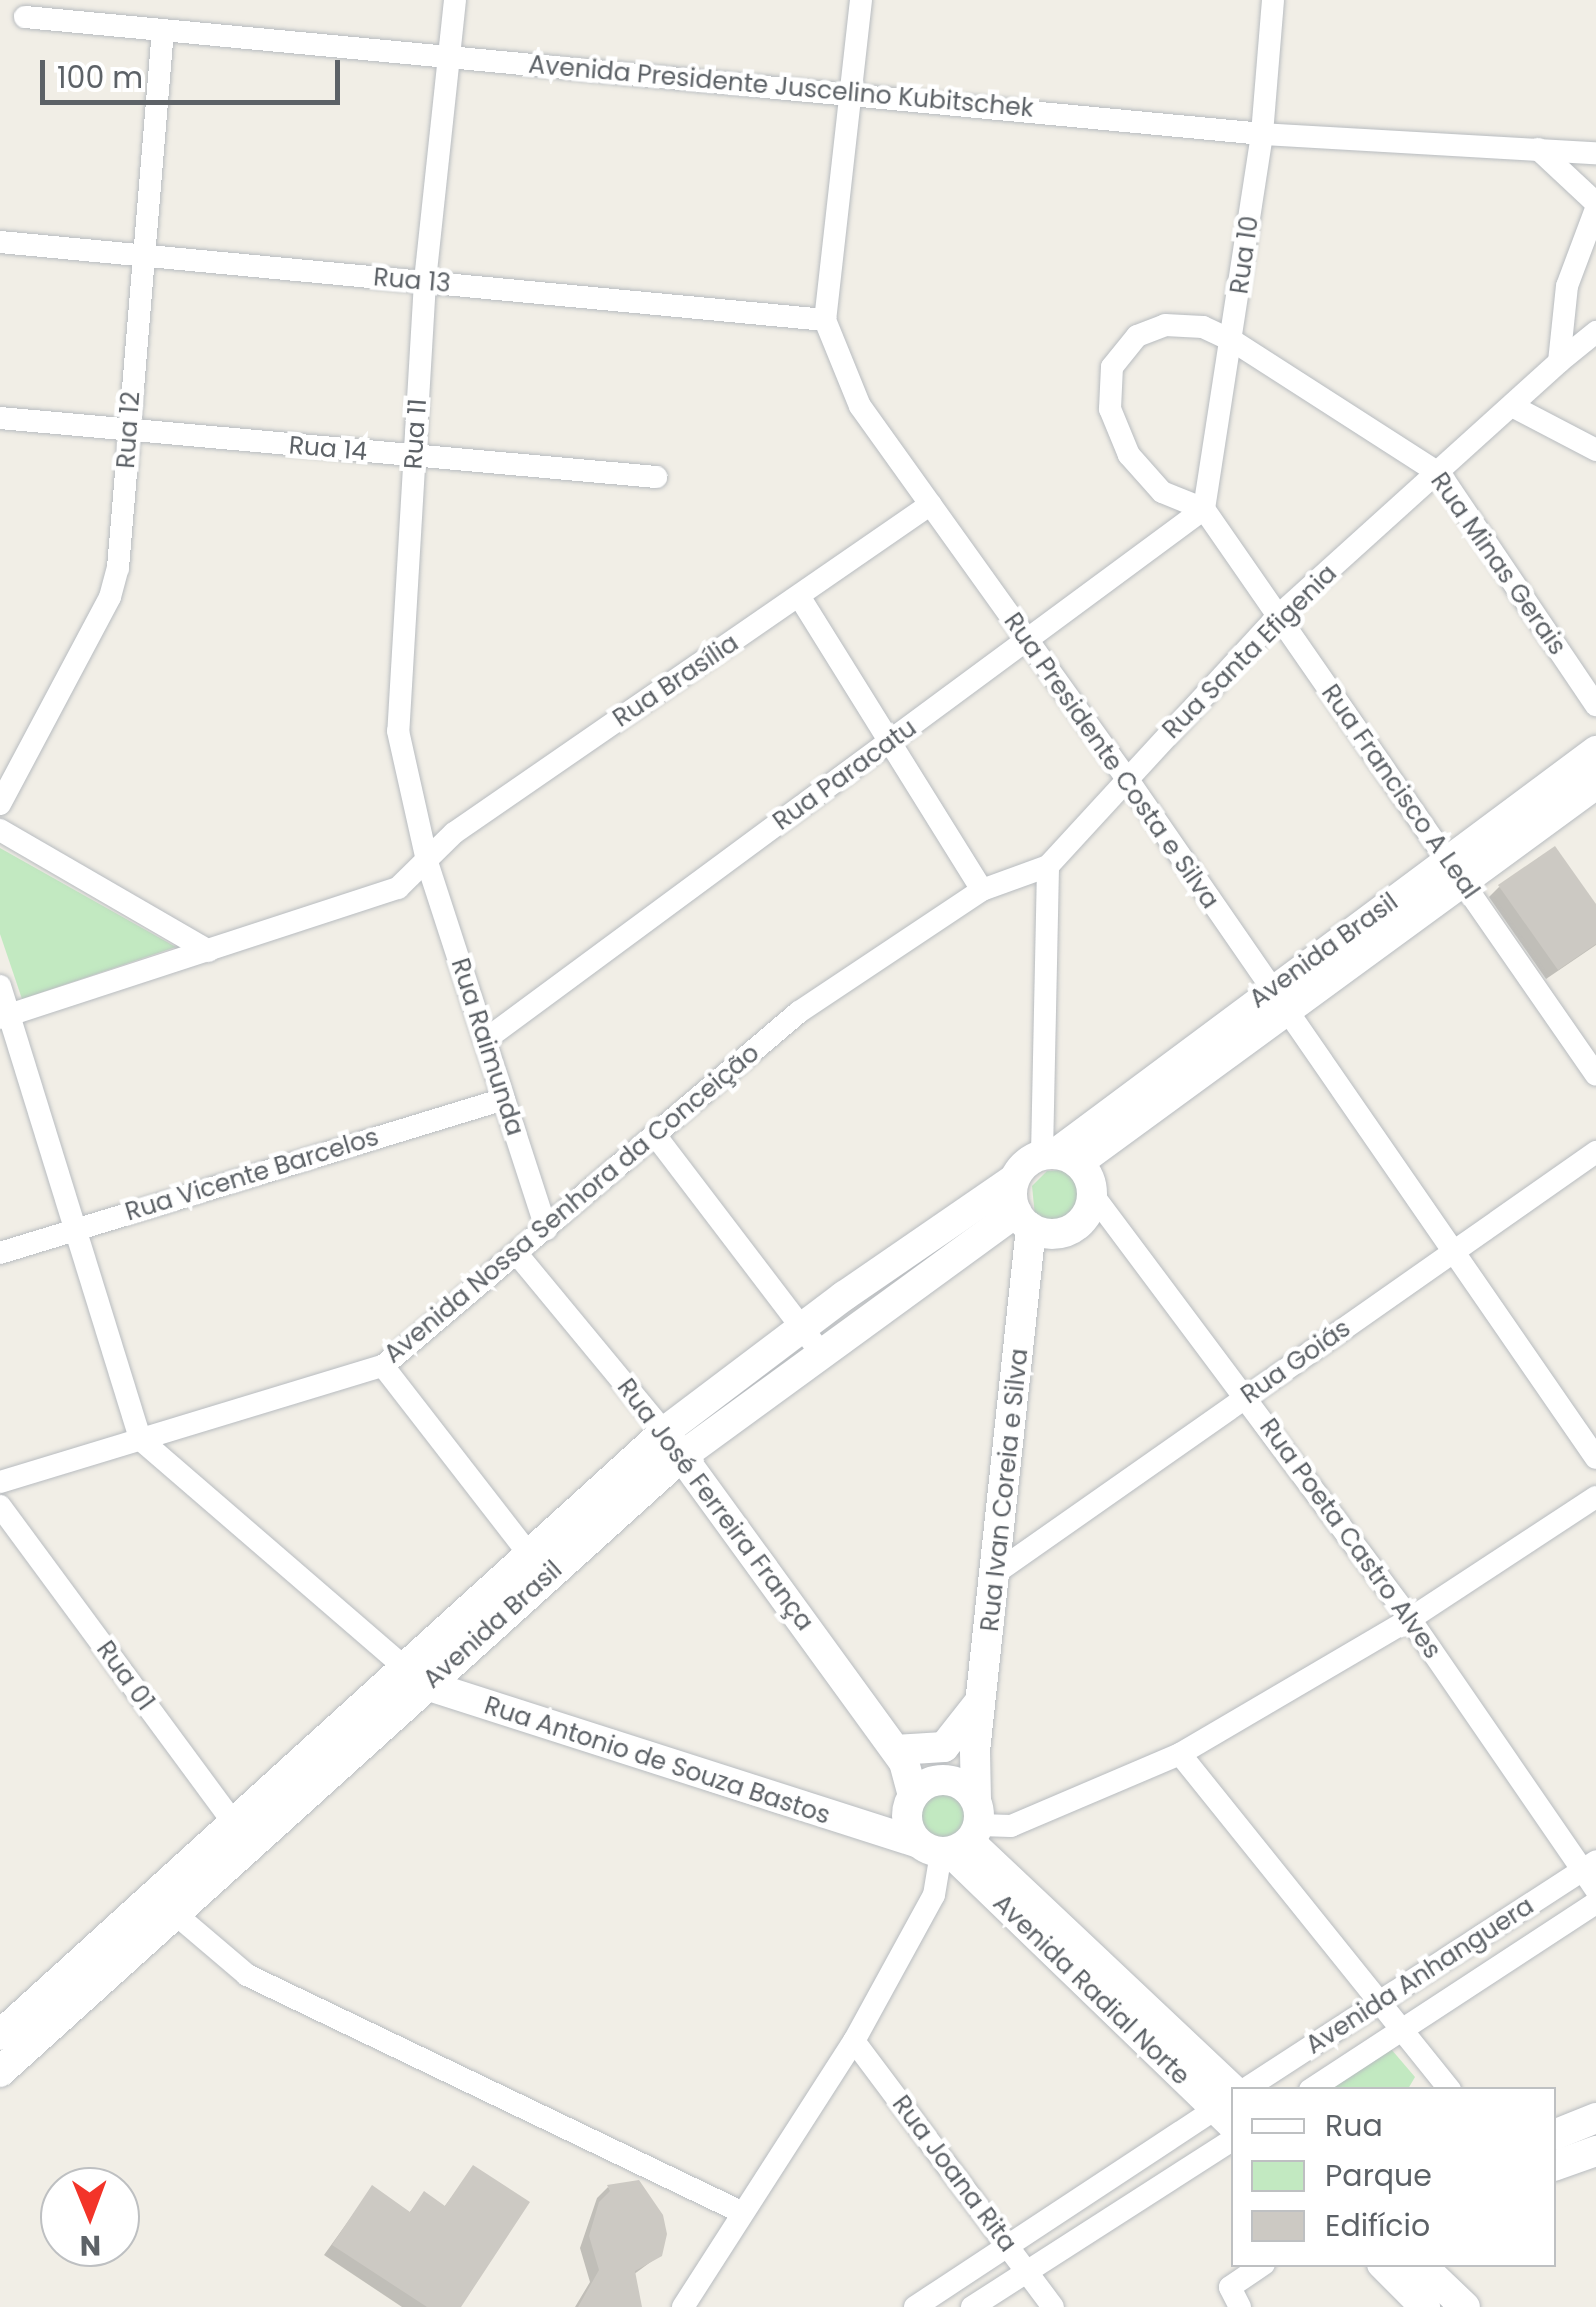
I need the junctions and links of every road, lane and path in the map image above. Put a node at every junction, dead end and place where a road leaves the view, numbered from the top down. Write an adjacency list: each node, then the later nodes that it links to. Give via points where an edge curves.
1 (454, 0): 6 (street, Rua 11)
2 (861, 0): 7 (street, Rua Presidente Costa e Silva)
3 (1273, 0): 8 (street, Rua 10)
4 (25, 17): 5 (street, Avenida Presidente Juscelino Kubitschek)
5 (163, 30): 6 (street, Avenida Presidente Juscelino Kubitschek); 13 (street, Rua 12)
6 (449, 56): 7 (street, Avenida Presidente Juscelino Kubitschek); 14 (street, Rua 11)
7 (850, 93): 8 (street, Avenida Presidente Juscelino Kubitschek); 15 (street, Rua Presidente Costa e Silva)
8 (1262, 134): 9 (street, Avenida Presidente Juscelino Kubitschek); 17 (street, Rua 10)
9 (1538, 149): 10 (street, Avenida Presidente Juscelino Kubitschek); 11 (street)
10 (1596, 153)
11 (1596, 206): 18 (street, via 1566,286)
12 (0, 242): 13 (street, Rua 13)
13 (141, 256): 14 (street, Rua 13); 21 (street, Rua 12)
14 (425, 282): 15 (street, Rua 13); 23 (street, Rua 11)
15 (825, 320): 26 (street, Rua Presidente Costa e Silva, via 860,406)
16 (1596, 332): 18 (street, Rua Santa Efigenia)
17 (1233, 341): 24 (street, Rua Minas Gerais); 27 (street, Rua 10); 27 (street, Rua Minas Gerais, via 1203,327 1165,325 1138,336 1112,366 1110,409 1129,455 1162,492)
18 (1559, 362): 19 (street, Rua Santa Efigenia)
19 (1512, 406): 22 (street); 24 (street, Rua Santa Efigenia)
20 (0, 418): 21 (street, Rua 14)
21 (130, 430): 23 (street, Rua 14); 36 (street, Rua 12, via 110,597)
22 (1596, 450)
23 (414, 456): 25 (street, Rua 14); 38 (street, Rua 11, via 398,732)
24 (1440, 474): 29 (street, Rua Santa Efigenia); 31 (street, Rua Minas Gerais)
25 (656, 477)
26 (931, 504): 28 (street, Rua Brasília); 30 (street, Rua Presidente Costa e Silva)
27 (1204, 509): 29 (street, Rua Francisco A Leal); 30 (street, Rua Paracatu)
28 (799, 596): 32 (street); 38 (street, Rua Brasília, via 454,833)
29 (1278, 616): 34 (street, Rua Santa Efigenia); 40 (street, Rua Francisco A Leal)
30 (1028, 640): 32 (street, Rua Paracatu); 34 (street, Rua Presidente Costa e Silva)
31 (1596, 705)
32 (890, 742): 41 (street); 46 (street, Rua Paracatu)
33 (1596, 751): 40 (street, Avenida Brasil)
34 (1126, 777): 39 (street, Rua Santa Efigenia); 44 (street, Rua Presidente Costa e Silva)
35 (1596, 784): 40 (street, Avenida Brasil)
36 (0, 804)
37 (0, 830): 42 (street)
38 (428, 865): 42 (street, Rua Brasília, via 398,888); 46 (street, Rua Raimunda)
39 (1048, 866): 41 (street, Avenida Nossa Senhora da Conceição); 51 (street)
40 (1455, 872): 44 (street, Avenida Brasil); 47 (street, Rua Francisco A Leal)
41 (982, 890): 49 (street, Avenida Nossa Senhora da Conceição, via 798,1012)
42 (209, 951): 45 (street, Rua Brasília)
43 (0, 986): 45 (street)
44 (1278, 1003): 51 (street, Avenida Brasil); 57 (street, Rua Presidente Costa e Silva)
45 (5, 1017): 55 (street)
46 (485, 1040): 48 (street, Rua Raimunda)
47 (1596, 1076)
48 (504, 1099): 55 (street, Rua Vicente Barcelos); 56 (street, Rua Raimunda)
49 (656, 1135): 56 (street, Avenida Nossa Senhora da Conceição); 60 (street)
50 (1596, 1152): 57 (street, Rua Goiás)
51 (1058, 1157): 52 (street, Avenida Brasil); 53 (street)
52 (1014, 1180): 54 (street, Rua Ivan Coreia e Silva); 60 (street, Avenida Brasil)
53 (1092, 1195): 54 (street, via 1071,1229); 63 (street, Rua Poeta Castro Alves)
54 (1023, 1220): 61 (street, Avenida Brasil); 71 (street, Rua Ivan Coreia e Silva)
55 (75, 1229): 58 (street, Rua Vicente Barcelos); 64 (street)
56 (546, 1229): 59 (street, Avenida Nossa Senhora da Conceição)
57 (1452, 1253): 63 (street, Rua Goiás); 66 (street, Rua Presidente Costa e Silva)
58 (0, 1254)
59 (518, 1254): 62 (street, Avenida Nossa Senhora da Conceição); 65 (street, Rua José Ferreira França)
60 (805, 1326): 61 (street); 65 (street, Avenida Brasil)
61 (822, 1354): 65 (street, Avenida Brasil)
62 (383, 1366): 64 (street, Avenida Nossa Senhora da Conceição); 70 (street)
63 (1246, 1397): 71 (street, Rua Goiás); 72 (street, Rua Poeta Castro Alves)
64 (140, 1438): 67 (street, Avenida Nossa Senhora da Conceição); 73 (street)
65 (673, 1444): 70 (street, Avenida Brasil); 73 (street, Avenida Brasil); 77 (street, Rua José Ferreira França)
66 (1596, 1458)
67 (0, 1482)
68 (1596, 1496): 72 (street)
69 (0, 1506): 80 (street, Rua 01)
70 (530, 1554): 73 (street, Avenida Brasil)
71 (997, 1572): 74 (street, Rua Ivan Coreia e Silva)
72 (1410, 1619): 76 (street); 82 (street, Rua Poeta Castro Alves)
73 (415, 1676): 79 (street, Rua Antonio de Souza Bastos); 80 (street, Avenida Brasil)
74 (983, 1698): 75 (street, Rua Ivan Coreia e Silva); 77 (street, via 944,1747)
75 (975, 1751): 78 (street); 81 (street, Rua Ivan Coreia e Silva)
76 (1180, 1754): 81 (street, via 1011,1826); 87 (street)
77 (900, 1756): 78 (street, Rua José Ferreira França)
78 (926, 1790): 79 (street, Rua Antonio de Souza Bastos); 81 (street, Avenida Radial Norte); 81 (street)
79 (858, 1827): 81 (street, Rua Antonio de Souza Bastos)
80 (242, 1835): 85 (street, Avenida Brasil); 86 (street, Avenida Brasil)
81 (955, 1836): 90 (street, via 934,1894); 95 (street, Avenida Radial Norte)
82 (1588, 1866): 83 (street, Rua Poeta Castro Alves); 87 (street, Avenida Anhanguera)
83 (1596, 1890)
84 (1596, 1903): 88 (street, Avenida Anhanguera)
85 (173, 1912): 86 (street, Avenida Brasil); 101 (street, via 246,1974)
86 (86, 1975): 89 (street, Avenida Brasil); 91 (street, Avenida Brasil)
87 (1377, 2003): 88 (street); 92 (street, Avenida Anhanguera)
88 (1401, 2030): 93 (street, Avenida Anhanguera); 94 (street)
89 (0, 2036)
90 (854, 2041): 101 (street); 102 (street, Rua Joana Rita)
91 (0, 2072)
92 (1249, 2087)
93 (1315, 2087)
94 (1448, 2087)
95 (1229, 2106): 102 (street)
96 (1596, 2118): 97 (street)
97 (1556, 2134)
98 (1231, 2141): 106 (street)
99 (1596, 2150): 100 (street)
100 (1556, 2165)
101 (744, 2213): 107 (street)
102 (1008, 2246): 106 (street, Rua Joana Rita); 108 (street)
103 (1260, 2267): 111 (street, via 1230,2287)
104 (1385, 2267): 112 (street)
105 (1423, 2267): 113 (street)
106 (1026, 2271): 109 (street); 110 (street, Rua Joana Rita)
107 (683, 2307)
108 (915, 2307)
109 (972, 2307)
110 (1053, 2307)
111 (1240, 2307)
112 (1425, 2307)
113 (1465, 2307)

